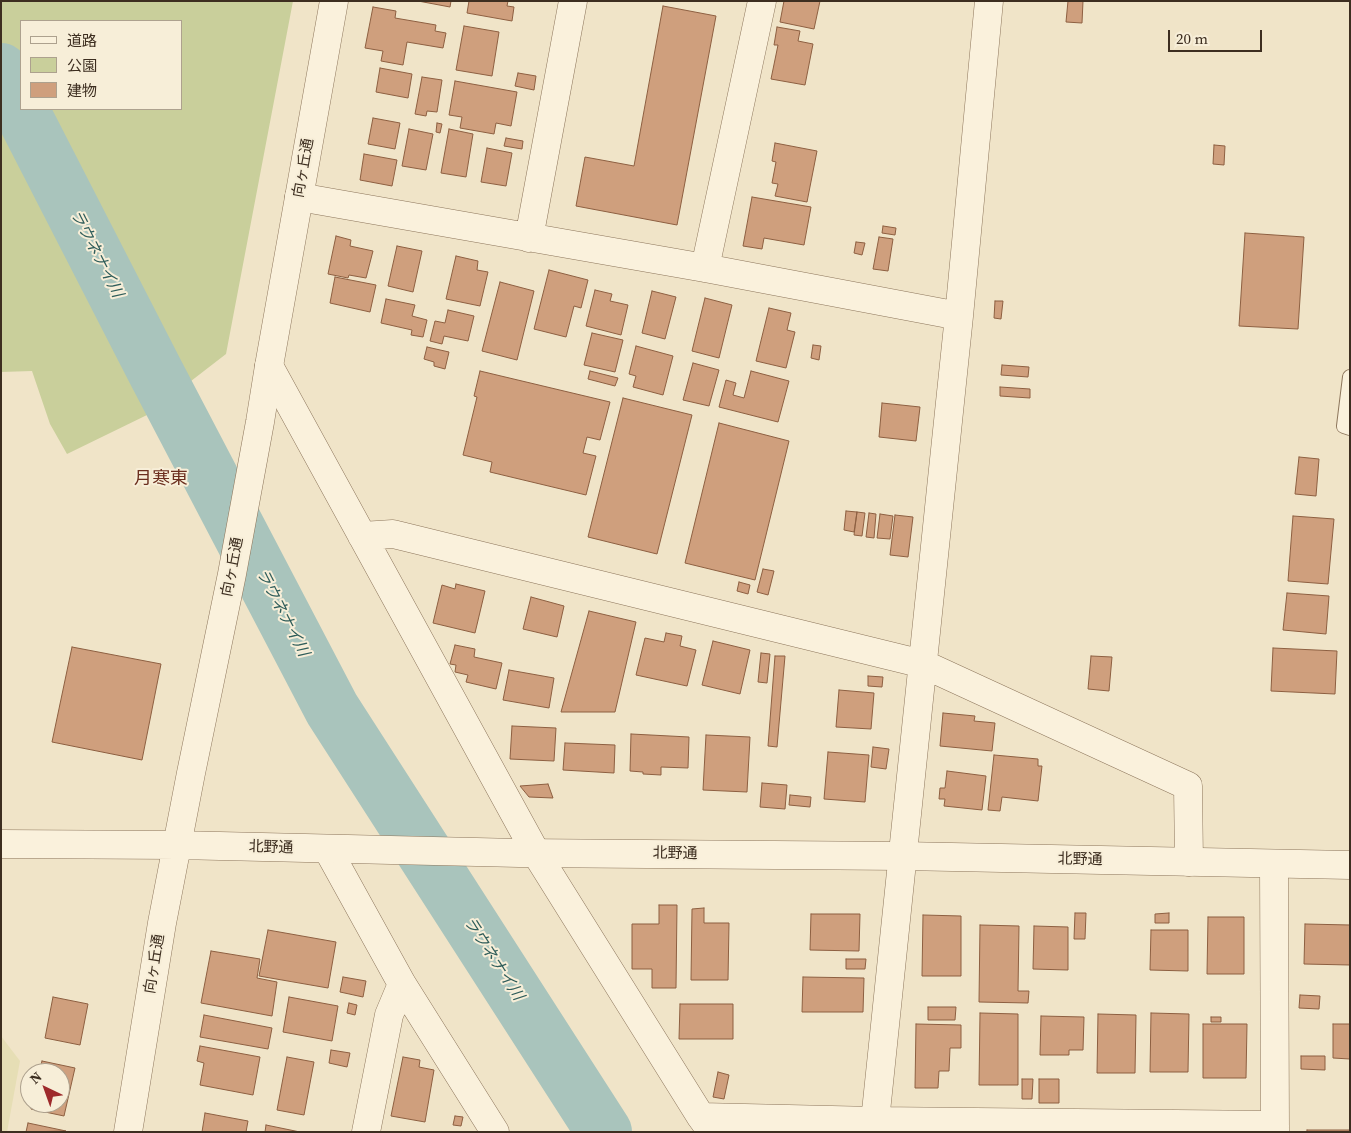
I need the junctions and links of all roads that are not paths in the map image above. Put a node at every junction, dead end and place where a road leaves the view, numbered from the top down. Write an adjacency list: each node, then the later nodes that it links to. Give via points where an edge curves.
1 (334, 1): 5 (street, 向ヶ丘通)
2 (573, 1): 6 (street)
3 (762, 1): 7 (street)
4 (989, 1): 8 (street)
5 (299, 197): 6 (street); 9 (street, 向ヶ丘通)
6 (529, 238): 7 (street)
7 (704, 268): 8 (street)
8 (959, 316): 13 (street)
9 (269, 366): 12 (street); 15 (street, 向ヶ丘通, via 232,574)
10 (1350, 377): 11 (lane, via 1344,426)
11 (1350, 428)
12 (362, 536): 13 (street, via 393,534); 17 (street)
13 (923, 664): 18 (street); 19 (street, via 1188,786)
14 (1, 844): 15 (street, 北野通)
15 (177, 845): 16 (street, 北野通); 26 (street, 向ヶ丘通)
16 (340, 850): 17 (street, 北野通); 22 (street)
17 (527, 853): 18 (street, 北野通); 24 (street)
18 (902, 856): 19 (street, 北野通); 23 (street)
19 (1189, 862): 20 (street, 北野通)
20 (1274, 864): 21 (street, 北野通); 25 (street)
21 (1350, 865)
22 (402, 984): 27 (street, via 389,1015); 28 (street)
23 (875, 1121): 24 (street); 25 (street)
24 (706, 1125)
25 (1275, 1128)
26 (128, 1132)
27 (366, 1132)
28 (495, 1132)

